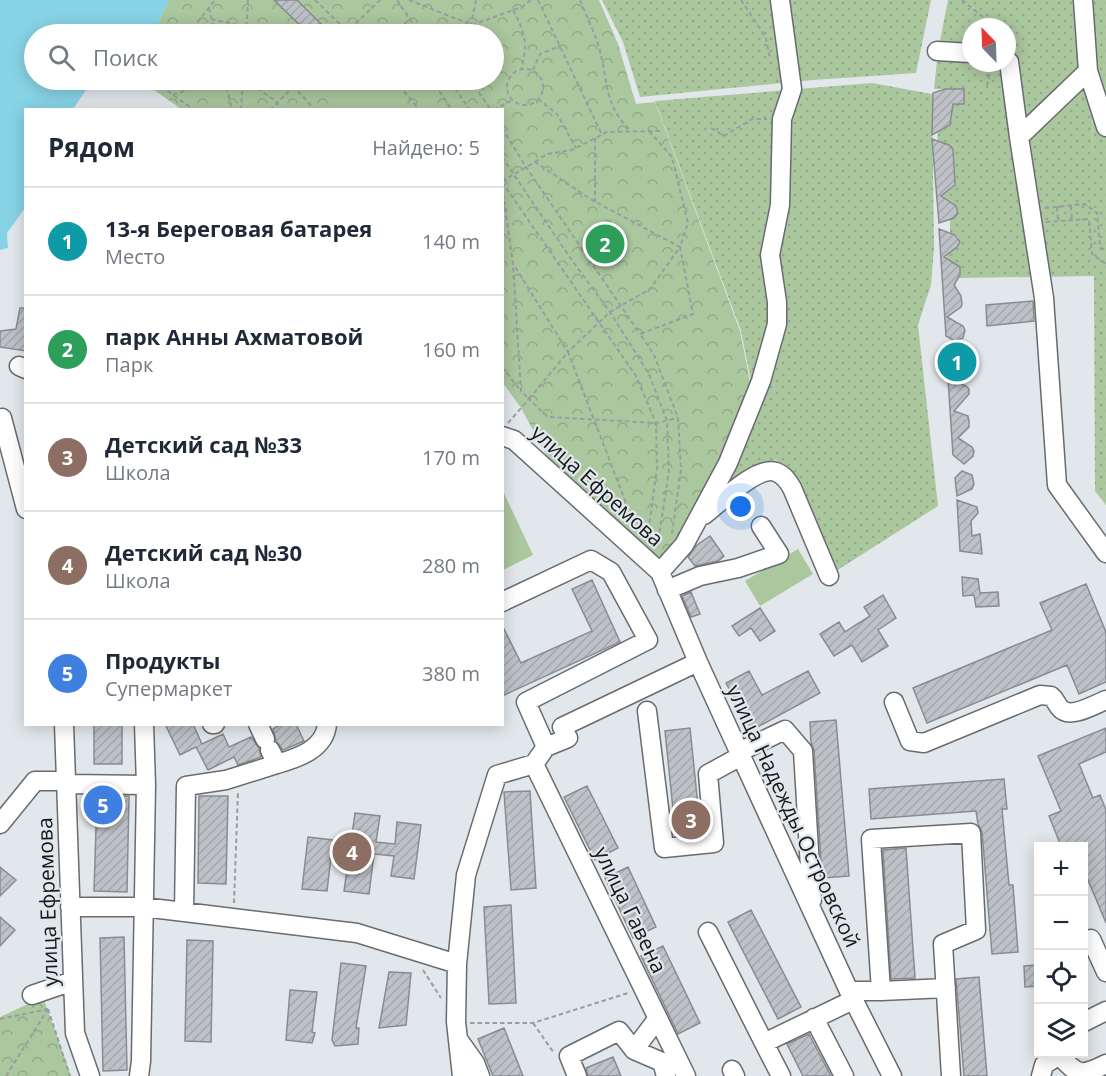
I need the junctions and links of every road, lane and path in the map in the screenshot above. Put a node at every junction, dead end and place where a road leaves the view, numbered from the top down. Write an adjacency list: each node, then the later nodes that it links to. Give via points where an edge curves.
1 (215, 0): 16 (path)
2 (248, 0): 24 (path)
3 (315, 0): 25 (path)
4 (380, 0): 26 (path)
5 (403, 0): 15 (path)
6 (409, 0): 29 (path)
7 (476, 0): 30 (path)
8 (531, 0): 17 (path)
9 (538, 0): 32 (path)
10 (580, 0): 73 (path, via 599,46 608,95 619,120)
11 (741, 0): 37 (path, via 765,38 770,55)
12 (780, 0): 37 (street)
13 (962, 0): 18 (path)
14 (1083, 0): 38 (street)
15 (398, 1): 20 (path)
16 (208, 8): 19 (path); 21 (path)
17 (513, 10): 31 (path); 36 (path, via 525,35)
18 (984, 18)
19 (211, 19): 22 (path); 23 (path)
20 (410, 19): 27 (path); 28 (path)
21 (196, 24)
22 (212, 24)
23 (233, 24)
24 (246, 24)
25 (338, 24)
26 (357, 24)
27 (404, 24)
28 (413, 24)
29 (469, 24)
30 (472, 24)
31 (475, 24)
32 (560, 46): 35 (path, via 540,54); 75 (path)
33 (938, 51): 34 (street)
34 (962, 52)
35 (532, 70): 36 (path); 54 (path, via 544,88)
36 (521, 71): 55 (path, via 508,79 507,90)
37 (791, 71): 68 (street, via 792,89)
38 (1088, 71): 69 (street); 76 (street)
39 (989, 72): 41 (path)
40 (1010, 72): 76 (street)
41 (987, 86)
42 (166, 90): 53 (path)
43 (185, 90): 53 (path)
44 (227, 90): 58 (path)
45 (243, 90): 59 (path)
46 (259, 90): 56 (path)
47 (289, 90): 56 (path)
48 (297, 90): 62 (path)
49 (403, 90): 63 (path)
50 (438, 90): 64 (path)
51 (456, 90): 65 (path)
52 (477, 90): 66 (path)
53 (173, 94): 57 (path)
54 (538, 99): 55 (path, via 521,104); 78 (path, via 557,114)
55 (512, 100): 67 (path)
56 (277, 102): 60 (path); 61 (path)
57 (191, 108)
58 (230, 108)
59 (241, 108)
60 (272, 108)
61 (279, 108)
62 (313, 108)
63 (418, 108)
64 (451, 108)
65 (469, 108)
66 (491, 108)
67 (496, 108)
68 (782, 119): 70 (path, via 752,119 724,136); 112 (street, via 780,205 770,255 777,324 761,381 728,463)
69 (1106, 127)
70 (711, 128)
71 (661, 130): 74 (path)
72 (504, 131): 81 (path)
73 (631, 131): 74 (path); 75 (path)
74 (649, 131): 92 (path, via 672,157 688,223)
75 (602, 135): 77 (path)
76 (1019, 137): 89 (street)
77 (595, 138): 78 (path); 86 (path)
78 (577, 148): 80 (path, via 547,154)
79 (504, 160): 82 (path)
80 (535, 162): 81 (path); 86 (path)
81 (526, 167): 82 (path); 96 (path)
82 (514, 174): 83 (path); 97 (path)
83 (504, 182)
84 (504, 186): 98 (path)
85 (504, 198): 94 (path)
86 (595, 202): 92 (path)
87 (1071, 206): 88 (path); 90 (path); 93 (path, via 1085,204 1097,213 1100,247)
88 (1057, 207): 89 (path); 91 (path)
89 (1031, 216): 91 (path); 118 (street, via 1044,298 1057,485)
90 (1072, 220): 91 (path); 95 (path, via 1089,219 1092,254)
91 (1058, 221)
92 (680, 247): 96 (path, via 650,289); 99 (path, via 693,314)
93 (1106, 250)
94 (513, 264): 100 (path); 102 (path)
95 (1106, 264)
96 (620, 306): 97 (path); 99 (path)
97 (610, 312): 98 (path); 107 (path, via 649,374)
98 (599, 322): 100 (path); 108 (path, via 636,376)
99 (640, 334): 105 (path, via 654,355)
100 (568, 352): 103 (path); 106 (path)
101 (504, 370): 102 (path)
102 (521, 391): 103 (path)
103 (529, 399): 106 (path, via 548,417); 109 (path)
104 (2, 418): 111 (street)
105 (678, 418): 107 (path); 115 (path, via 681,470)
106 (594, 420): 108 (path); 114 (path)
107 (668, 421): 108 (path); 117 (path, via 669,471)
108 (656, 423): 117 (path, via 657,468 647,541)
109 (504, 427)
110 (504, 437): 119 (street, улица Ефремова, via 514,440)
111 (24, 501)
112 (696, 522): 119 (street, via 684,545); 120 (street, via 744,483 760,473 774,471 785,477 792,488)
113 (761, 526): 121 (street, via 779,554 700,576)
114 (638, 535)
115 (671, 539)
116 (664, 543): 117 (path)
117 (658, 548): 119 (path)
118 (1106, 553)
119 (656, 569): 121 (street, улица Надежды Островской)
120 (829, 576)
121 (667, 590): 123 (street, улица Надежды Островской)
122 (504, 601): 131 (street, via 591,560 611,572 648,640 526,702)
123 (698, 662): 131 (street, via 562,727 568,738); 132 (street, улица Надежды Островской)
124 (1106, 700): 125 (street, via 1069,712 1051,696 1040,695 924,743 910,741)
125 (894, 702)
126 (647, 711): 132 (street, via 664,848 714,843 708,774)
127 (64, 726): 135 (street, улица Ефремова)
128 (144, 726): 136 (street)
129 (327, 726): 130 (street, via 326,735 313,750)
130 (268, 744): 134 (street)
131 (546, 747): 133 (street)
132 (740, 754): 142 (street, улица Надежды Островской); 142 (street, via 785,730 803,750)
133 (534, 764): 148 (street, via 497,775 466,875); 151 (street, улица Гавена)
134 (238, 777): 143 (street, via 186,786); 144 (path)
135 (68, 782): 136 (street); 139 (street, via 35,781); 140 (street, улица Ефремова)
136 (146, 785): 137 (street)
137 (145, 816): 138 (street); 141 (street)
138 (164, 817)
139 (0, 824)
140 (70, 907): 141 (street); 150 (street, улица Ефремова)
141 (143, 907): 143 (street); 174 (street)
142 (812, 911): 155 (street, улица Надежды Островской)
143 (184, 912): 144 (street)
144 (234, 918): 148 (street, via 357,933)
145 (708, 932): 165 (street)
146 (1091, 939): 149 (street)
147 (420, 964): 156 (path)
148 (457, 964): 164 (street)
149 (1106, 972)
150 (73, 981): 154 (street); 173 (street, улица Ефремова, via 75,1033)
151 (643, 988): 159 (street, улица Гавена); 163 (path)
152 (946, 988): 153 (street); 153 (street, via 943,944 976,930 971,833 871,839); 183 (street)
153 (881, 991): 155 (street)
154 (32, 995)
155 (851, 995): 160 (street); 182 (street, улица Надежды Островской)
156 (442, 1001)
157 (48, 1009): 161 (path); 171 (path); 172 (path)
158 (1106, 1011): 162 (street)
159 (658, 1018): 166 (street); 179 (street, улица Гавена)
160 (814, 1018): 165 (street); 181 (street)
161 (0, 1019)
162 (1088, 1020)
163 (533, 1023): 164 (path); 167 (path)
164 (456, 1031): 175 (street); 176 (street)
165 (764, 1043): 180 (street)
166 (634, 1050): 177 (street, via 619,1031 568,1056); 178 (street, via 662,1062)
167 (554, 1053)
168 (1056, 1058): 184 (street, via 1044,1065)
169 (1064, 1058): 170 (street, via 1077,1072 1086,1074)
170 (1106, 1064)
171 (6, 1076)
172 (70, 1076)
173 (90, 1076)
174 (139, 1076)
175 (462, 1076)
176 (480, 1076)
177 (577, 1076)
178 (666, 1076)
179 (686, 1076)
180 (781, 1076)
181 (844, 1076)
182 (892, 1076)
183 (951, 1076)
184 (1041, 1076)

